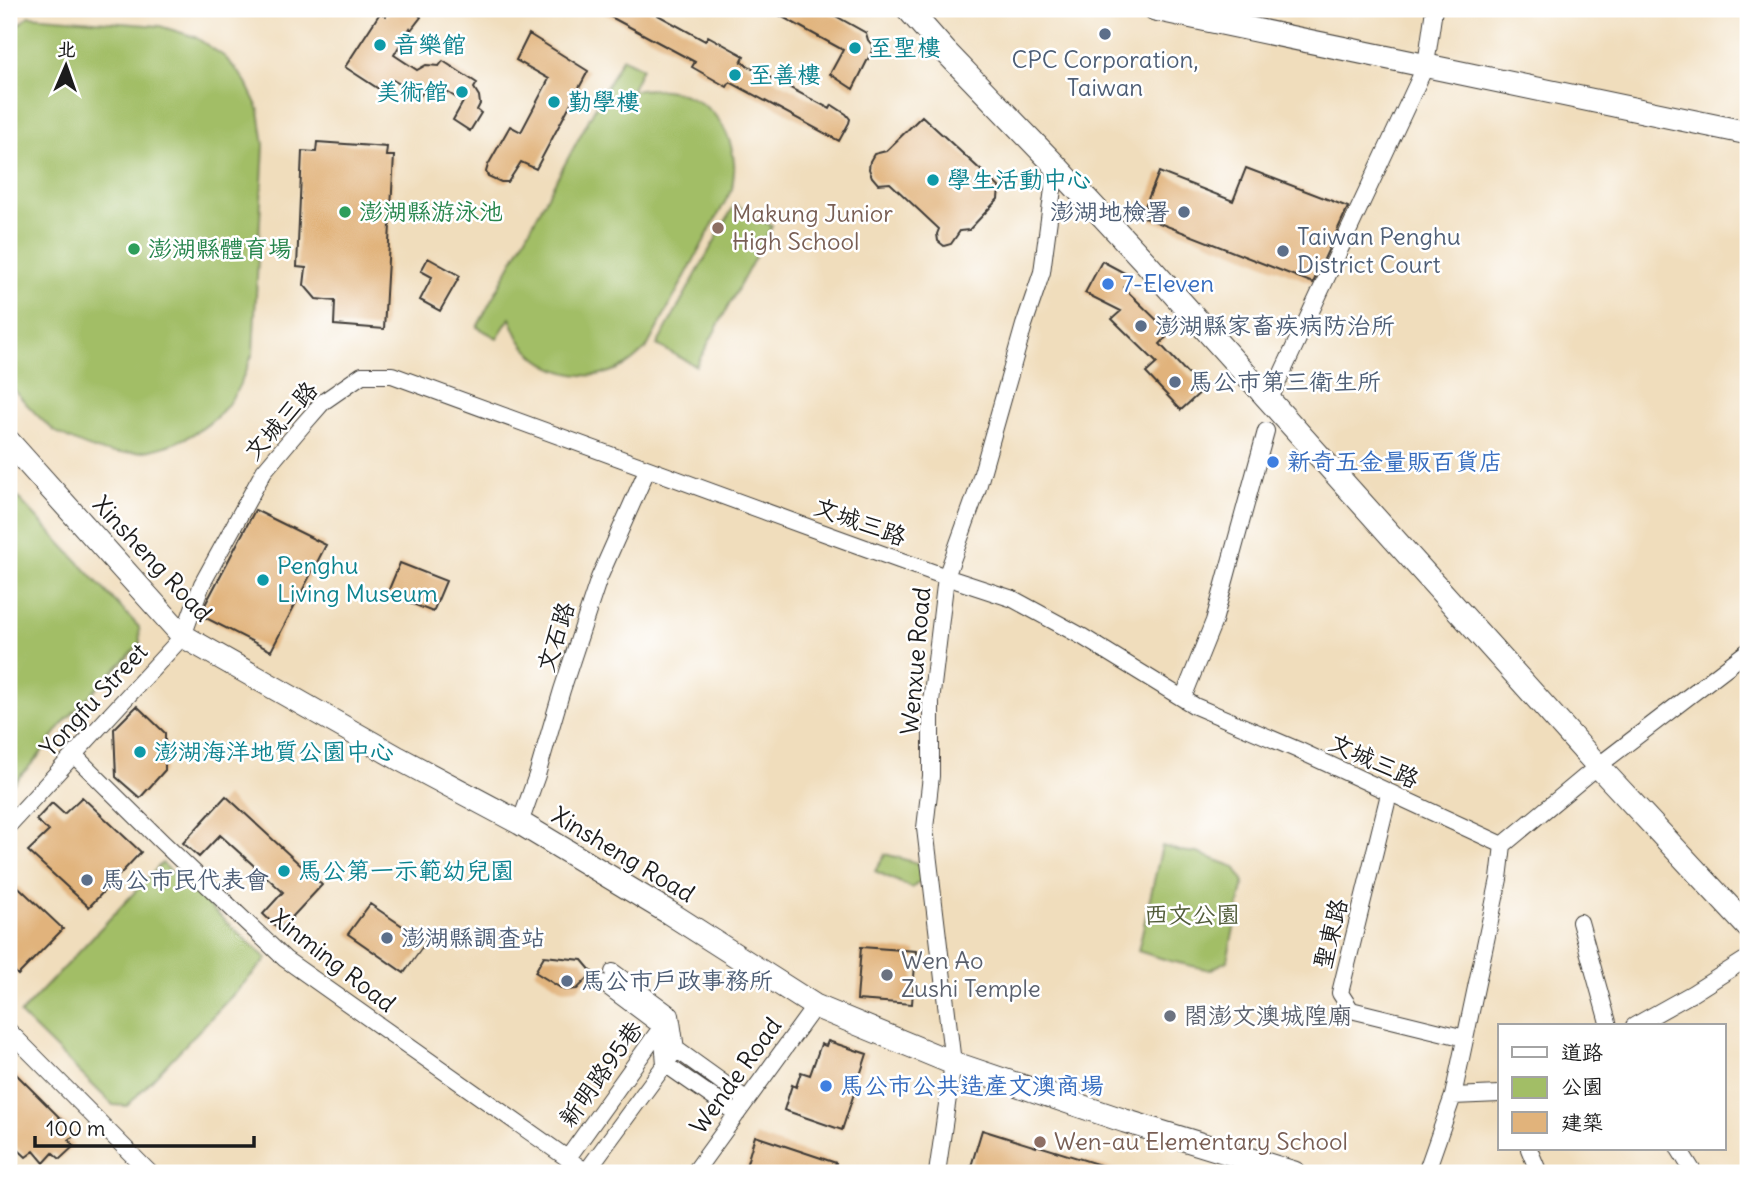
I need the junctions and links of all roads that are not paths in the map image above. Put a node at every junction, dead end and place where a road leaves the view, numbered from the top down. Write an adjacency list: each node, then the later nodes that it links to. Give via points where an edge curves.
1 (908, 9): 5 (main road)
2 (929, 9): 5 (main road)
3 (1155, 9): 6 (main road)
4 (1434, 9): 6 (street)
5 (932, 36): 8 (main road)
6 (1426, 65): 7 (main road); 9 (street)
7 (1748, 133)
8 (1056, 166): 9 (main road); 13 (street, Wenxue Road, via 1042,272 977,491)
9 (1269, 401): 18 (main road)
10 (1266, 431): 16 (street, via 1214,621)
11 (9, 442): 14 (main road, Xinsheng Road)
12 (647, 470): 13 (street, 文城三路); 14 (street, 文城三路, via 392,375 362,375 323,402 264,471 202,584); 20 (street, 文石路, via 599,578)
13 (946, 577): 16 (street, 文城三路, via 1013,599); 34 (street, Wenxue Road, via 930,702 931,776 925,828)
14 (183, 636): 17 (street, Yongfu Street); 20 (main road, Xinsheng Road)
15 (1748, 651): 18 (street)
16 (1182, 698): 19 (street, 文城三路)
17 (74, 755): 21 (street, Yongfu Street); 42 (street, Xinming Road, via 285,959)
18 (1598, 766): 22 (street); 24 (main road)
19 (1389, 794): 22 (street, 文城三路); 32 (street, 聖東路, via 1340,993 1352,1010)
20 (520, 823): 27 (main road, Xinsheng Road)
21 (9, 825)
22 (1503, 845): 32 (street)
23 (1580, 922): 29 (street)
24 (1748, 927)
25 (1748, 958): 30 (street)
26 (608, 978): 28 (street)
27 (815, 1006): 34 (main road, Xinsheng Road); 38 (street, Wende Road)
28 (666, 1021): 33 (street); 35 (street); 42 (street, 新明路95巷)
29 (1608, 1024)
30 (1638, 1024)
31 (9, 1031): 46 (street)
32 (1465, 1038): 37 (street)
33 (676, 1049): 35 (street); 38 (street)
34 (953, 1063): 48 (street, Wenxue Road); 49 (main road, Xinsheng Road)
35 (665, 1064): 39 (street); 44 (street)
36 (1498, 1094): 37 (street)
37 (1453, 1096): 50 (street)
38 (747, 1100): 39 (street, Wende Road)
39 (737, 1114): 47 (street, Wende Road)
40 (1530, 1150): 51 (street)
41 (1680, 1150): 52 (street)
42 (568, 1159): 44 (street, Xinming Road)
43 (9, 1168): 45 (street)
44 (587, 1172)
45 (14, 1173)
46 (150, 1173)
47 (694, 1173)
48 (937, 1173)
49 (1294, 1173)
50 (1426, 1173)
51 (1539, 1173)
52 (1694, 1173)

